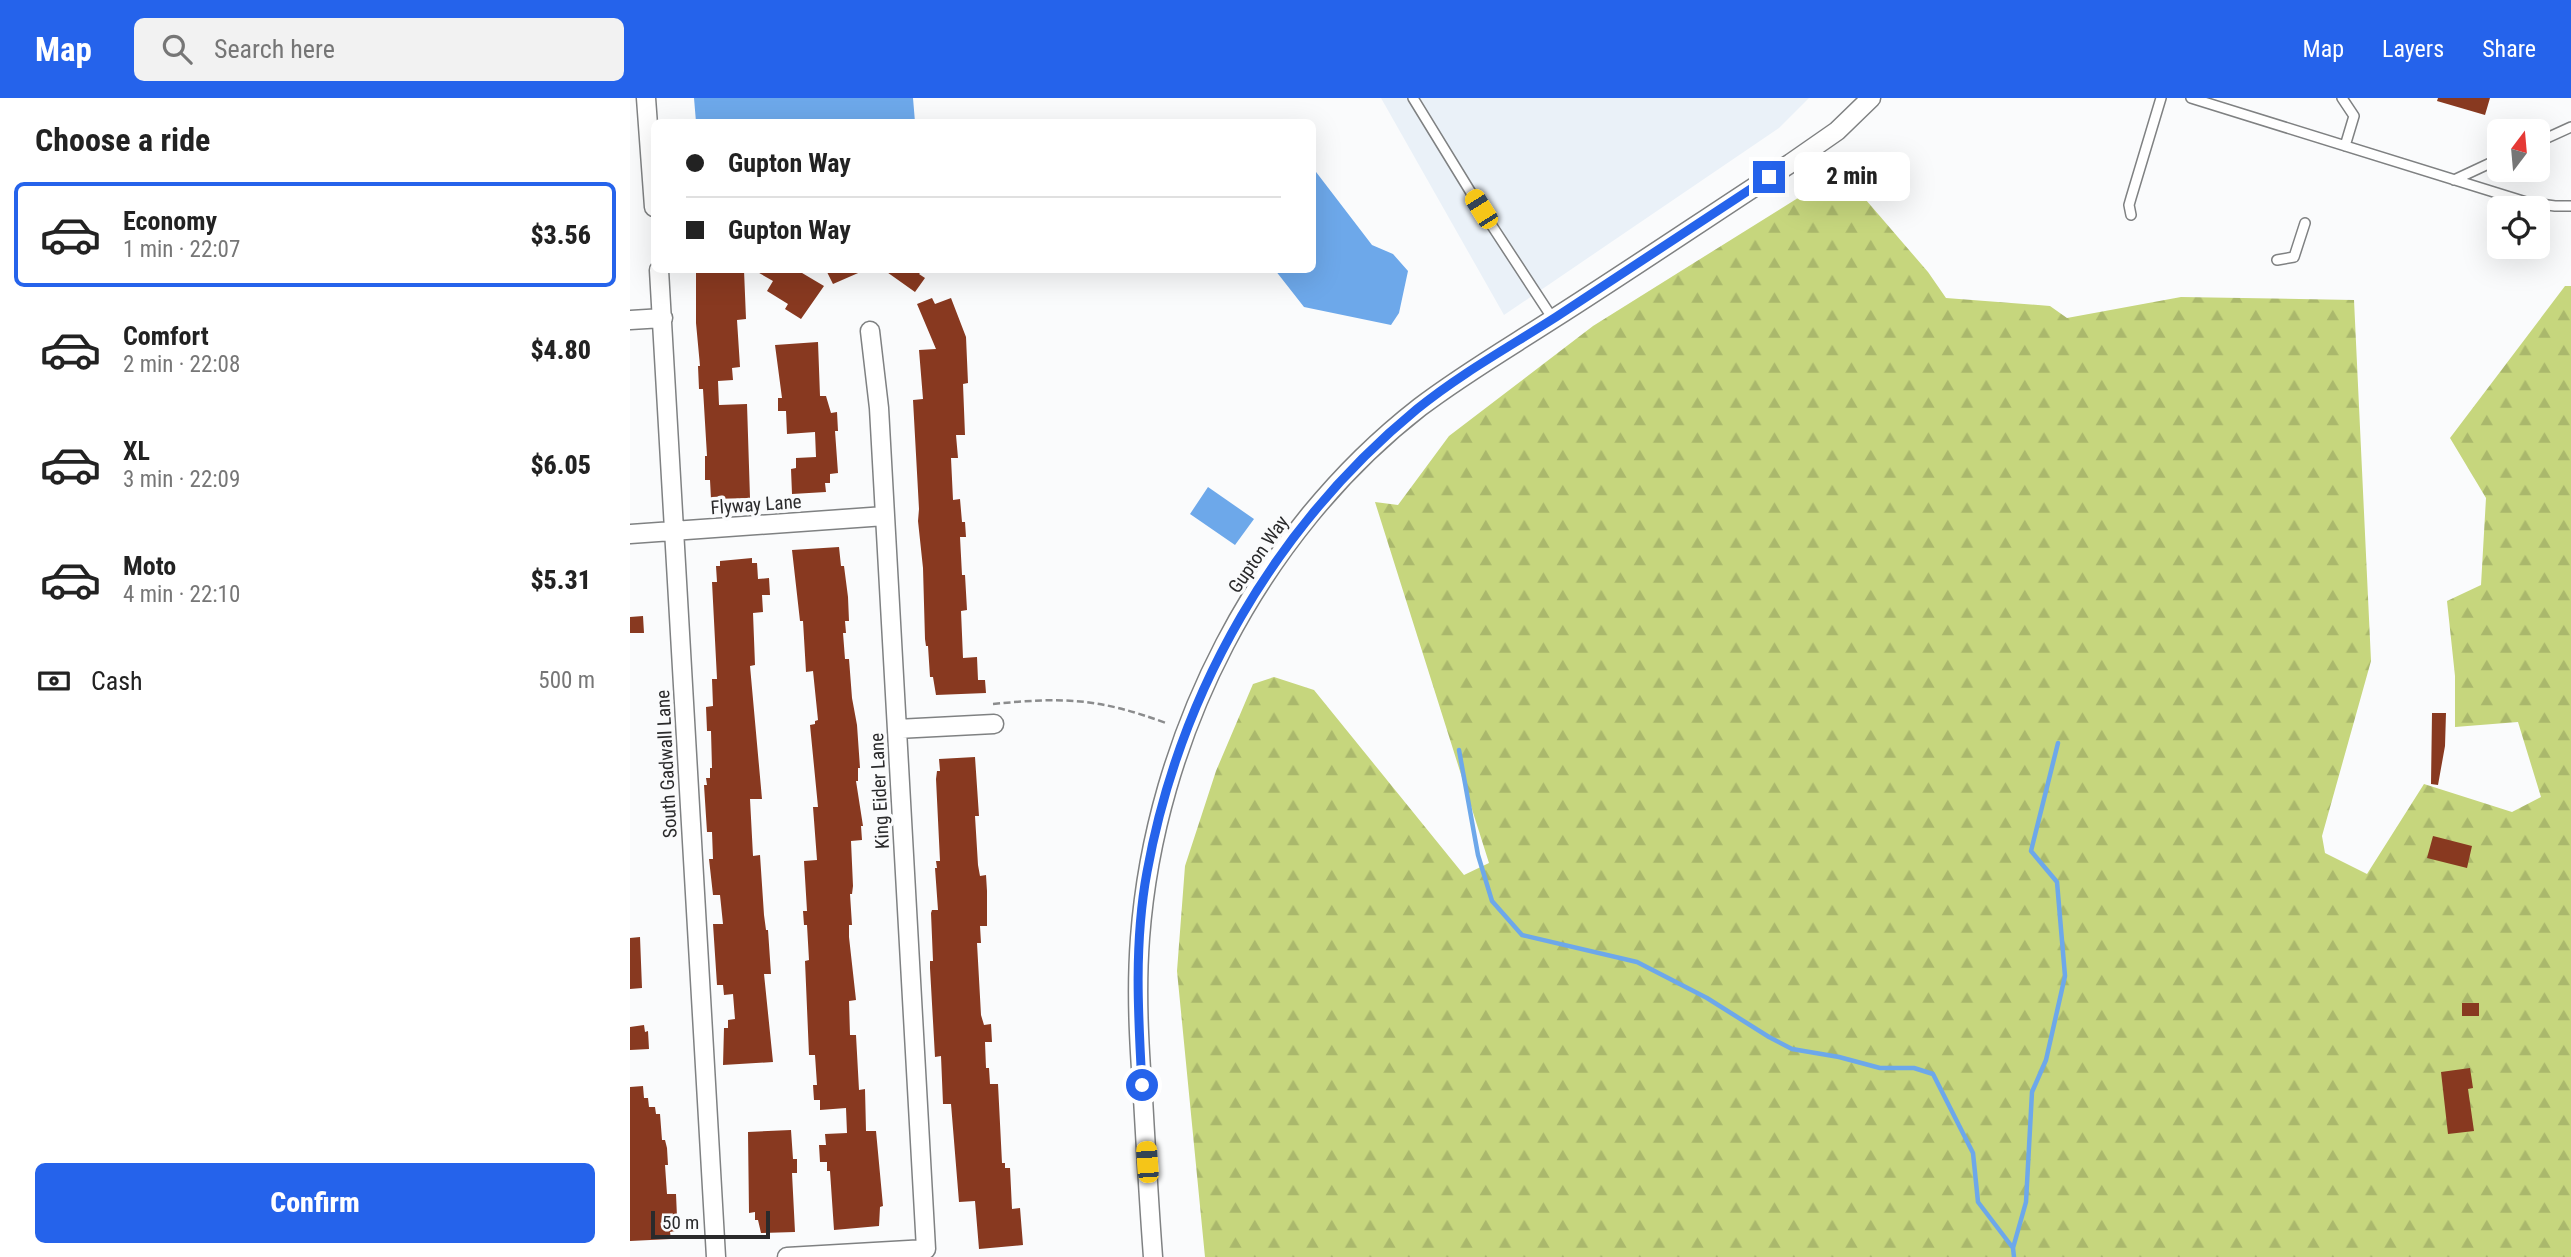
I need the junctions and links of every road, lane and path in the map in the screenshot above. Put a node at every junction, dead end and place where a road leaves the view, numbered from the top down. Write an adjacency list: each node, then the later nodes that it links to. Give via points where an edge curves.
1 (1414, 98): 19 (lane)
2 (1871, 98): 19 (street, Gupton Way, via 1837,131)
3 (2161, 98): 14 (lane, via 2129,205)
4 (2191, 98): 9 (lane)
5 (2342, 98): 9 (lane, via 2354,116)
6 (641, 101): 12 (street)
7 (2571, 127): 8 (lane)
8 (2550, 137)
9 (2345, 146): 11 (lane)
10 (2487, 165): 11 (lane)
11 (2454, 180): 13 (lane, via 2526,202)
12 (651, 183)
13 (2571, 206)
14 (2131, 215)
15 (2305, 223): 16 (lane, via 2294,257)
16 (2277, 260)
17 (659, 273): 18 (street, South Gadwall Lane)
18 (663, 317): 20 (street); 23 (street, South Gadwall Lane)
19 (1553, 319): 31 (street, Gupton Way, via 1419,408 1335,488 1259,585 1200,693 1160,815 1146,873 1139,940 1137,1008)
20 (630, 320)
21 (870, 331): 22 (street, King Eider Lane)
22 (885, 516): 23 (street, Flyway Lane); 28 (street, King Eider Lane)
23 (674, 531): 24 (street, Flyway Lane); 29 (street, South Gadwall Lane)
24 (630, 534)
25 (993, 704): 26 (path, via 1093,701)
26 (1166, 723)
27 (994, 724): 28 (street)
28 (897, 729): 30 (street, King Eider Lane, via 926,1249)
29 (716, 1257)
30 (787, 1257)
31 (1153, 1257)

